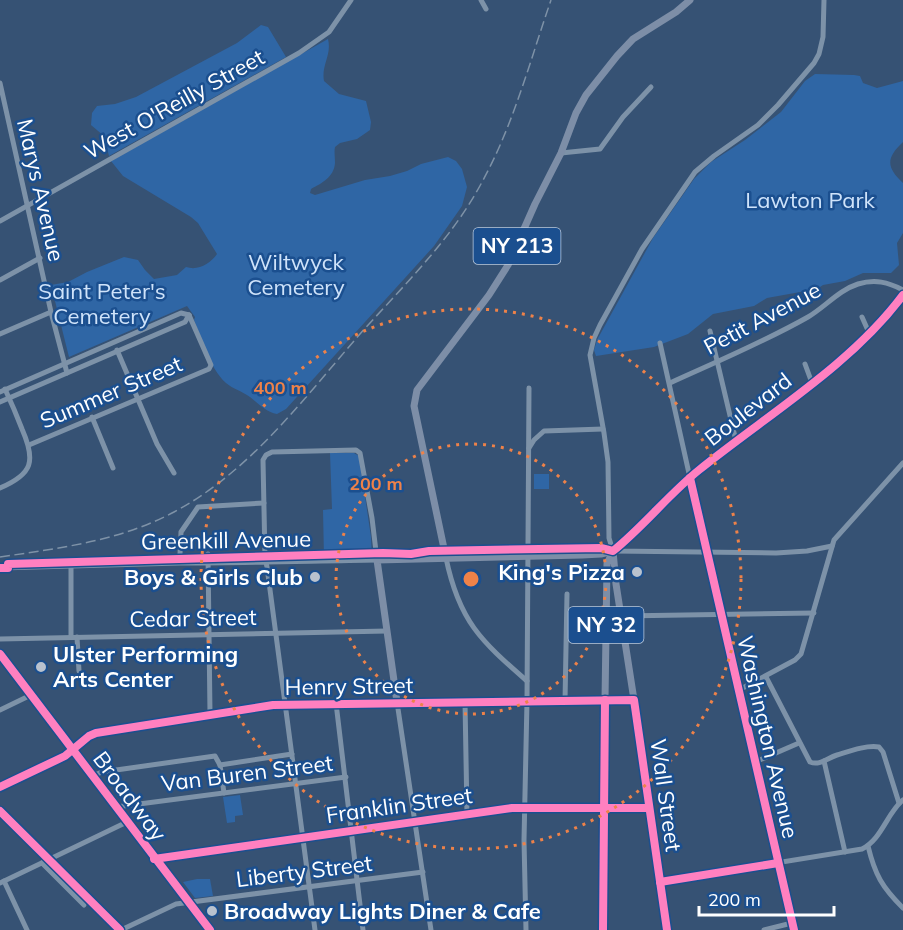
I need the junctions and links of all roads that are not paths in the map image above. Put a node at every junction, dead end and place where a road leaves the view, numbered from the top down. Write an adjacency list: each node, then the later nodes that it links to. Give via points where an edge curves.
1 (351, 0): 9 (street, West O'Reilly Street, via 329,32 299,53)
2 (481, 0): 5 (street)
3 (690, 0): 8 (main road, NY 213, via 643,32 617,56 576,113)
4 (824, 0): 36 (street, via 823,37 814,63 758,125 695,172 642,249 600,325 590,354)
5 (486, 9)
6 (0, 83): 9 (street, Marys Avenue)
7 (651, 87): 8 (street, via 600,149)
8 (561, 153): 52 (main road, NY 213, via 501,277 417,390 414,406)
9 (27, 205): 10 (street, West O'Reilly Street); 11 (street, Marys Avenue)
10 (0, 221)
11 (40, 258): 12 (street); 15 (street, Marys Avenue)
12 (0, 280)
13 (903, 290): 24 (street, Petit Avenue, via 885,282 859,284 807,318)
14 (903, 295): 20 (main road, Boulevard)
15 (51, 312): 19 (street); 25 (street, Marys Avenue)
16 (189, 315): 21 (street, via 181,313); 23 (street, via 185,322); 33 (street, Summer Street, via 211,365)
17 (862, 317): 20 (street)
18 (710, 331): 24 (street)
19 (0, 334)
20 (870, 335): 28 (main road, Boulevard)
21 (114, 343): 23 (street); 25 (street)
22 (660, 343): 29 (street)
23 (117, 351): 27 (street); 33 (street)
24 (718, 363): 29 (street, Petit Avenue); 37 (street)
25 (65, 364): 27 (street, Marys Avenue); 31 (street)
26 (805, 364): 28 (street)
27 (67, 373): 32 (street)
28 (812, 382): 37 (main road, Boulevard)
29 (670, 383): 43 (street)
30 (529, 388): 39 (street)
31 (3, 390): 32 (street)
32 (9, 398): 34 (street); 38 (street)
33 (138, 398): 35 (street, Summer Street); 42 (street)
34 (0, 402)
35 (92, 417): 38 (street, Summer Street); 41 (street)
36 (603, 429): 39 (street, via 544,431); 47 (street)
37 (736, 441): 43 (main road, Boulevard)
38 (29, 445): 44 (street, via 28,469 15,482)
39 (529, 449): 51 (street)
40 (903, 463): 46 (street, via 840,531)
41 (113, 468)
42 (174, 473)
43 (690, 478): 47 (main road, Boulevard); 48 (main road, Washington Avenue)
44 (0, 488)
45 (264, 503): 49 (street, via 198,507 181,532); 53 (street, via 266,454 356,450 363,462); 54 (street)
46 (832, 546): 48 (street, Greenkill Avenue, via 776,553); 59 (street)
47 (613, 551): 48 (street, Greenkill Avenue); 51 (main road, Greenkill Avenue); 61 (main road, Wall Street / NY 32); 73 (main road, NY 32, via 607,564)
48 (707, 552): 60 (main road, Washington Avenue)
49 (180, 554)
50 (208, 554): 55 (street)
51 (528, 556): 52 (main road, Greenkill Avenue); 70 (street)
52 (446, 558): 53 (main road, Greenkill Avenue); 70 (street, via 455,594 471,625)
53 (377, 560): 54 (street, Greenkill Avenue); 62 (main road)
54 (266, 562): 55 (street, Greenkill Avenue); 63 (street)
55 (208, 563): 56 (street, Greenkill Avenue); 64 (street)
56 (71, 566): 57 (street, Greenkill Avenue); 65 (street)
57 (0, 568)
58 (567, 594): 76 (street)
59 (814, 613): 60 (street); 69 (street, via 801,654)
60 (722, 614): 61 (street); 71 (main road, Washington Avenue)
61 (621, 616): 74 (main road, Wall Street / NY 32)
62 (387, 631): 63 (street, Cedar Street); 77 (main road)
63 (275, 633): 64 (street, Cedar Street); 80 (street)
64 (210, 634): 65 (street, Cedar Street); 82 (street)
65 (74, 637): 66 (street, Cedar Street); 68 (street)
66 (0, 639)
67 (0, 654): 72 (highway, Broadway)
68 (79, 670)
69 (766, 677): 71 (street); 83 (street)
70 (527, 681): 75 (street)
71 (739, 690): 87 (main road, Washington Avenue)
72 (31, 695): 81 (street); 84 (highway, Broadway)
73 (605, 700): 74 (main road, Henry Street); 76 (main road, Henry Street); 97 (street)
74 (634, 700): 98 (street, Wall Street)
75 (527, 701): 76 (main road, Henry Street); 78 (main road, Henry Street); 96 (street)
76 (565, 701)
77 (397, 702): 78 (main road, Henry Street); 79 (main road, Henry Street); 100 (street)
78 (465, 702): 99 (street)
79 (336, 703): 80 (main road, Henry Street); 90 (street)
80 (284, 704): 82 (main road, Henry Street); 85 (street)
81 (0, 710)
82 (210, 714): 84 (main road, Henry Street, via 103,731 89,736)
83 (799, 742): 86 (street, via 810,762); 87 (street)
84 (72, 750): 89 (highway, Broadway); 92 (street)
85 (292, 754): 88 (street); 91 (street)
86 (824, 761): 94 (street, via 866,747 879,747); 105 (street)
87 (755, 762): 108 (main road, Washington Avenue)
88 (220, 765): 89 (street, via 215,756 208,756); 93 (street)
89 (92, 776): 95 (highway, Broadway)
90 (346, 777): 91 (street, Van Buren Street); 102 (street)
91 (296, 784): 93 (street, Van Buren Street); 103 (street)
92 (0, 787)
93 (224, 793): 95 (street, Van Buren Street)
94 (901, 802): 104 (street)
95 (116, 807): 101 (highway, Broadway)
96 (525, 807): 97 (street, Franklin Street); 99 (street, Franklin Street); 124 (street)
97 (603, 807): 98 (street, Franklin Street); 125 (street)
98 (650, 808): 112 (street, Wall Street)
99 (467, 814): 100 (street, Franklin Street)
100 (415, 821): 102 (street, Franklin Street); 109 (street)
101 (127, 822): 106 (highway, Broadway); 107 (street)
102 (352, 830): 103 (street, Franklin Street); 110 (street)
103 (303, 837): 106 (street, Franklin Street); 113 (street)
104 (868, 846): 105 (street); 116 (street, via 880,883)
105 (844, 852): 108 (street)
106 (154, 859): 114 (highway, Broadway)
107 (42, 863): 111 (street); 115 (street)
108 (778, 863): 112 (street); 117 (main road, Washington Avenue)
109 (423, 872): 110 (street, Liberty Street); 123 (street)
110 (359, 880): 113 (street, Liberty Street); 122 (street)
111 (2, 882): 119 (street)
112 (660, 882): 126 (street, Wall Street)
113 (310, 886): 114 (street, Liberty Street); 121 (street)
114 (189, 902): 118 (street, Liberty Street, via 176,904); 120 (highway, Broadway)
115 (84, 905)
116 (903, 908)
117 (793, 927): 127 (street)
118 (124, 929)
119 (27, 930)
120 (210, 930)
121 (315, 930)
122 (363, 930)
123 (431, 930)
124 (526, 930)
125 (603, 930)
126 (667, 930)
127 (764, 930)

